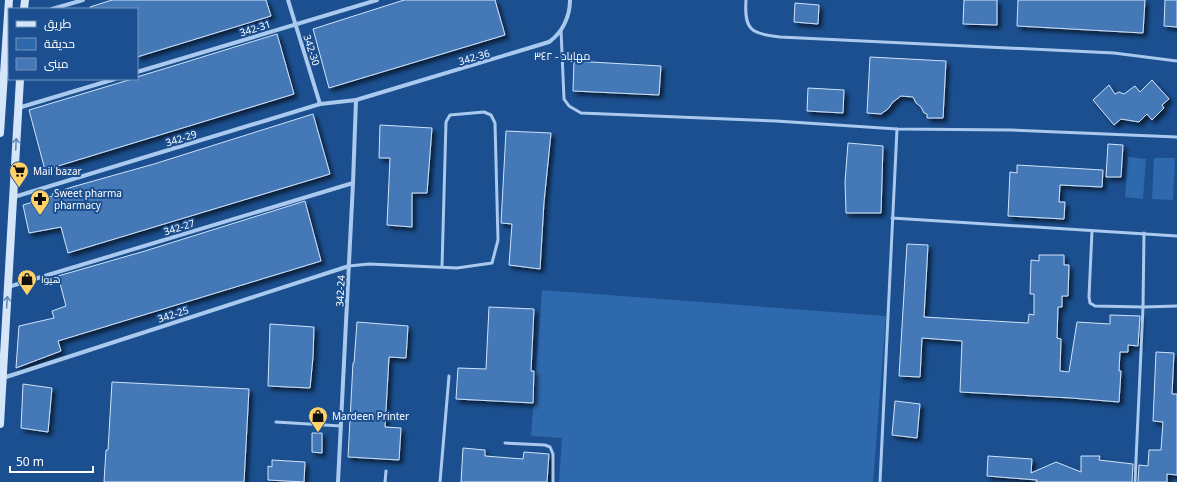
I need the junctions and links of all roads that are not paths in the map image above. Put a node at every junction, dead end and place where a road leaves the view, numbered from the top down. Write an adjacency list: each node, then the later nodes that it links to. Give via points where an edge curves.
1 (83, 0): 6 (street)
2 (288, 0): 8 (street, 342-30)
3 (377, 0): 8 (street, 342-31)
4 (570, 0): 9 (street, 342-36, via 569,13)
5 (746, 0): 10 (lane, via 746,20 753,31 764,35 1114,53)
6 (55, 8)
7 (8, 15): 18 (main road)
8 (295, 24): 11 (street, 342-31); 15 (street, 342-30)
9 (561, 30): 14 (street, 342-36, via 549,42); 17 (lane, via 564,99 569,106 582,113)
10 (1177, 61)
11 (138, 72)
12 (20, 80): 16 (main road)
13 (111, 80): 16 (street)
14 (356, 100): 15 (street, 342-29); 20 (street, 342-24)
15 (320, 104): 21 (street, 342-29)
16 (18, 108): 21 (main road, one-way to 16)
17 (897, 129): 19 (lane, via 1011,130); 22 (lane)
18 (0, 133)
19 (1177, 138)
20 (353, 182): 26 (street, 342-24); 28 (street, 342-27)
21 (13, 197): 28 (main road)
22 (892, 218): 23 (lane); 43 (lane)
23 (1092, 231): 24 (lane); 31 (lane, via 1090,303 1095,306)
24 (1144, 233): 25 (lane); 31 (lane)
25 (1177, 236)
26 (349, 266): 27 (lane, via 369,264); 33 (street, 342-25); 36 (street, 342-24)
27 (442, 267): 27 (lane, via 457,268 492,263 498,240 495,123 491,116 484,112 450,116 446,122)
28 (8, 287): 33 (main road, one-way to 28)
29 (1177, 300): 30 (lane)
30 (1177, 306): 31 (lane)
31 (1143, 307): 44 (lane)
32 (449, 376): 41 (lane)
33 (3, 378): 35 (main road)
34 (276, 422): 36 (lane)
35 (0, 424)
36 (340, 426): 39 (street, 342-24)
37 (505, 443): 42 (lane, via 550,447 553,454)
38 (386, 470): 40 (lane)
39 (338, 482)
40 (385, 482)
41 (440, 482)
42 (552, 482)
43 (880, 482)
44 (1135, 482)

